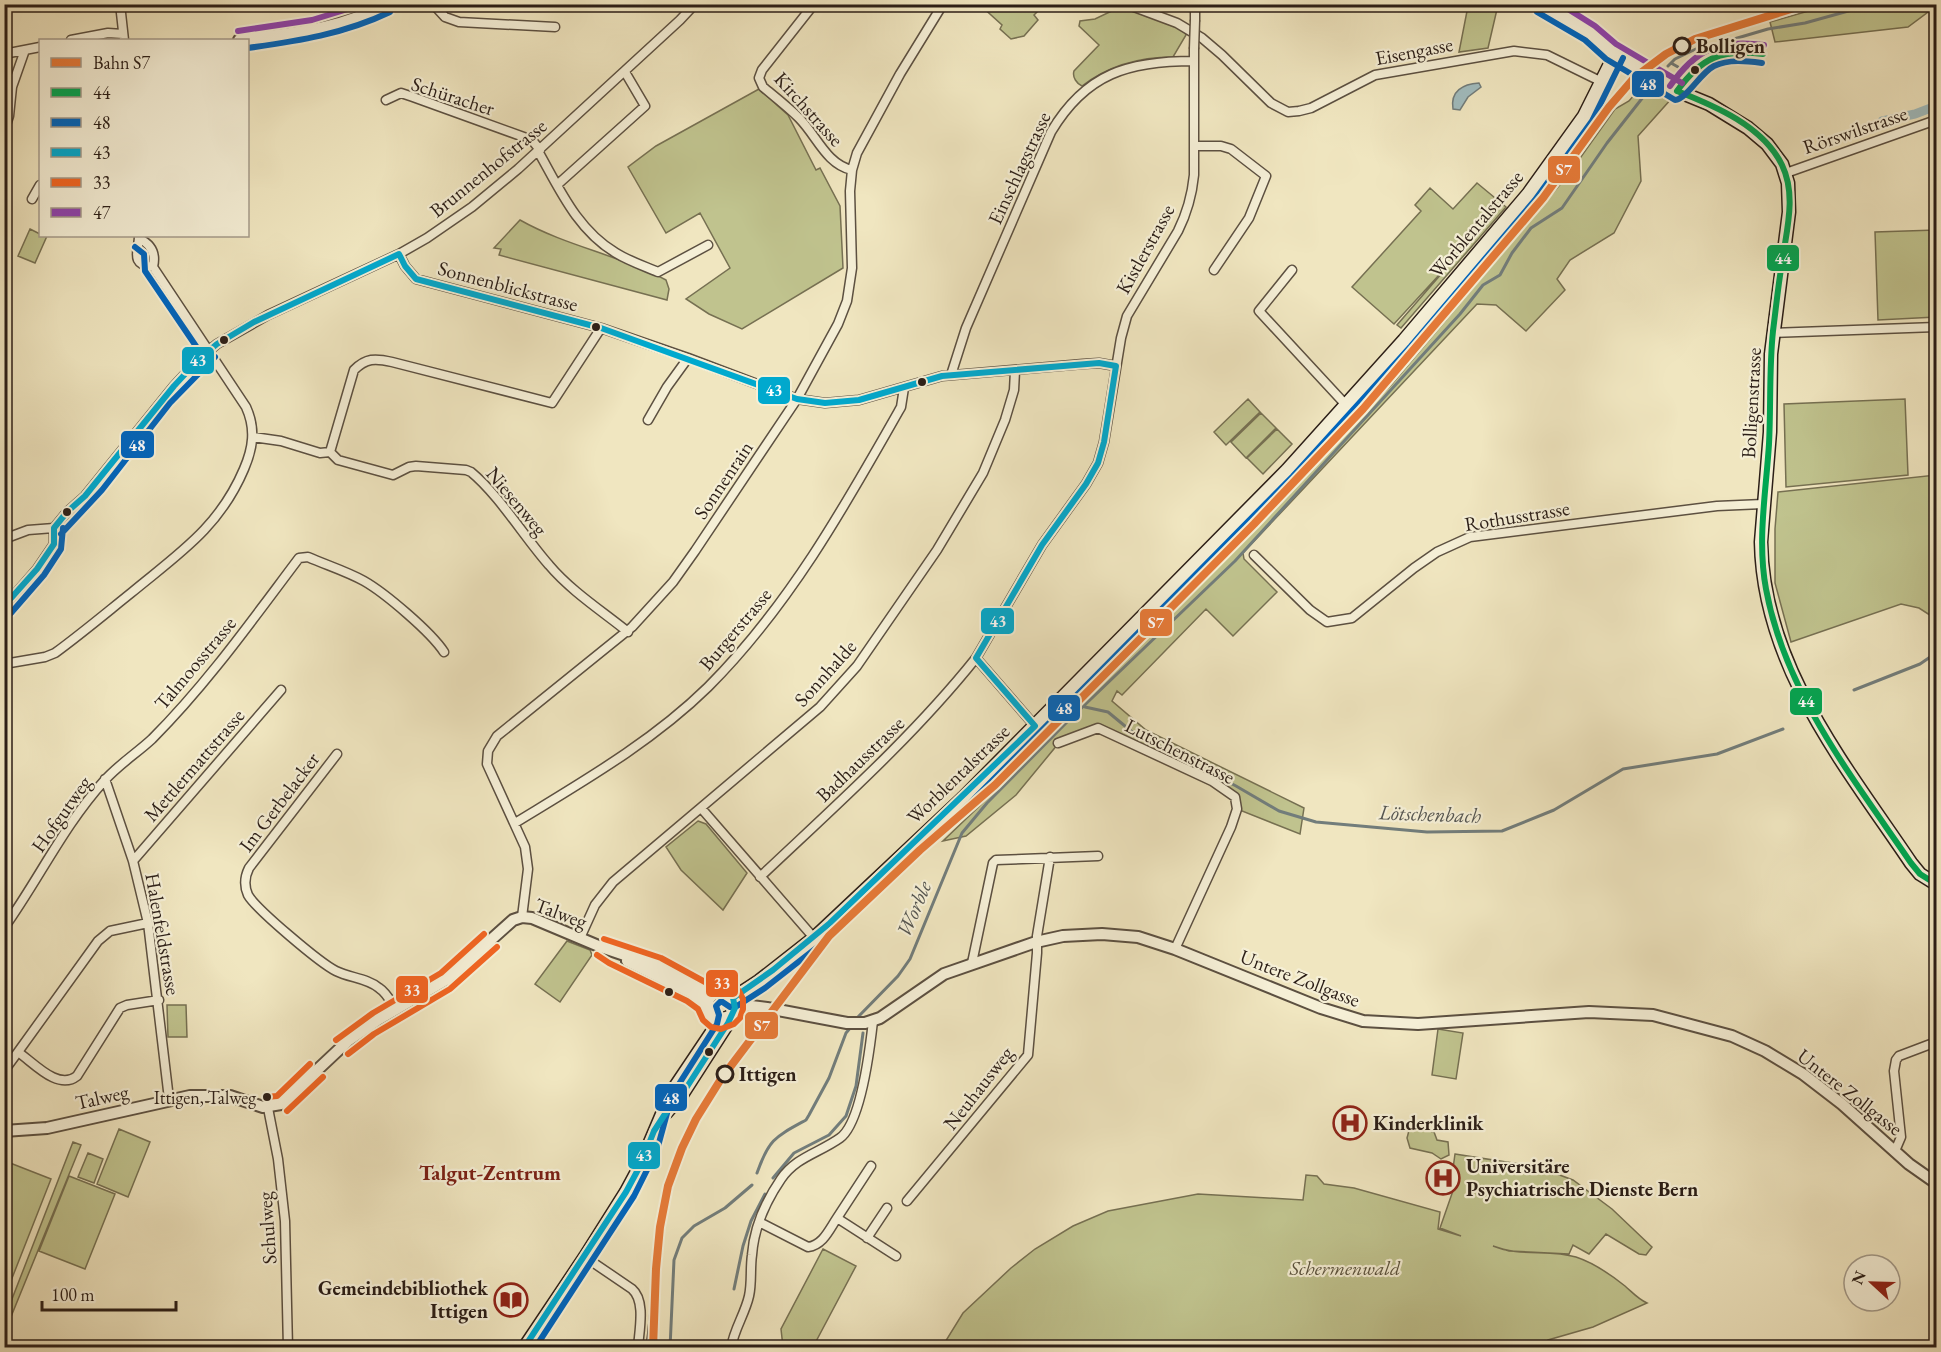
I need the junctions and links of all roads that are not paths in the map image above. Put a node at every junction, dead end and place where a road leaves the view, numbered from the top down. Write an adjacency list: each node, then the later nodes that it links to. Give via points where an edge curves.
1 (120, 4): 11 (street)
2 (386, 4): 13 (street, via 327,28)
3 (433, 4): 10 (street, via 445,17 459,22)
4 (694, 4): 19 (street, Brunnenhofstrasse)
5 (814, 4): 26 (street, Kirchstrasse, via 762,70 760,81 800,119 832,160)
6 (943, 4): 26 (street, Sonnenrain, via 863,139)
7 (1126, 4): 20 (street, Eisengasse, via 1177,22 1202,38 1271,103 1285,111 1311,108 1375,75 1514,51 1547,55)
8 (1195, 4): 18 (street, Kistlerstrasse, bridge)
9 (1542, 4): 17 (main road, Bolligenstrasse, via 1590,33)
10 (555, 27)
11 (124, 37): 12 (street, via 108,33)
12 (76, 39)
13 (246, 39)
14 (39, 47): 15 (street)
15 (25, 50): 16 (street); 23 (street, via 12,87)
16 (4, 54)
17 (1615, 54): 20 (main road, Worblentalstrasse); 27 (main road, Bolligenstrasse, via 1748,128 1767,144)
18 (1194, 61): 24 (street, Kistlerstrasse); 44 (street, Einschlagstrasse, via 1148,63 1113,72 1087,88 1059,118 966,328)
19 (625, 72): 25 (street, Brunnenhofstrasse); 28 (street, via 645,106)
20 (1600, 81): 47 (main road, Worblentalstrasse, via 1579,123 1528,194)
21 (386, 100): 25 (street, Schüracher, via 401,93 532,140)
22 (1936, 120): 27 (street, Rörswilstrasse)
23 (4, 131)
24 (1194, 146): 35 (street, via 1231,149 1266,176 1250,218); 42 (street, Kistlerstrasse, via 1193,184 1185,217 1130,309)
25 (539, 150): 28 (street); 33 (street, Brunnenhofstrasse, via 472,207)
26 (852, 170): 46 (street, Sonnenrain, via 852,268 847,301)
27 (1786, 173): 39 (main road, Bolligenstrasse, via 1789,212)
28 (557, 185): 32 (street, via 573,213 606,247 658,272)
29 (39, 186): 30 (street)
30 (32, 199)
31 (139, 237): 34 (street, via 152,249); 34 (street, via 137,258)
32 (708, 245)
33 (399, 254): 38 (street, Sonnenblickstrasse, via 416,279); 40 (street, Brunnenhofstrasse, via 254,322)
34 (153, 267): 40 (street)
35 (1214, 270)
36 (1292, 270): 47 (street, via 1259,311)
37 (1936, 327): 39 (street)
38 (601, 328): 41 (street, Sonnenblickstrasse); 50 (street, via 552,403 392,362 362,362 354,370)
39 (1774, 333): 51 (main road, Bolligenstrasse)
40 (209, 350): 49 (street, via 246,407); 52 (street, Brunnenhofstrasse)
41 (688, 358): 46 (street, Sonnenblickstrasse); 48 (street)
42 (1116, 366): 43 (street, Sonnenblickstrasse, via 1099,363); 58 (street, Badhausstrasse, via 1098,463 1042,545)
43 (1015, 370): 44 (street, Sonnenblickstrasse); 65 (street, Sonnhalde, via 1005,420 983,473 937,550 857,666 820,708)
44 (951, 375): 45 (street, Sonnenblickstrasse)
45 (904, 388): 46 (street, Sonnenblickstrasse, via 859,400 825,403); 66 (street, Burgerstrasse, via 901,407 841,514 747,646 706,688 649,736)
46 (797, 399): 56 (street, Sonnenrain, via 690,559)
47 (1346, 405): 61 (main road, Worblentalstrasse)
48 (648, 420)
49 (253, 438): 50 (street, Niesenweg); 59 (street, via 232,494 215,520 192,543 55,653)
50 (330, 452): 56 (street, Niesenweg, via 338,460 393,476 417,466 471,472 565,582)
51 (1763, 504): 54 (street, Rothusstrasse, via 1717,506 1470,537 1437,552 1352,618 1327,622); 71 (main road, Bolligenstrasse, via 1761,557 1766,591 1775,630 1795,681 1817,723 1911,863)
52 (54, 528): 53 (street, via 28,530); 55 (street, via 54,544)
53 (4, 539)
54 (1254, 555)
55 (4, 607)
56 (628, 632): 66 (street, Sonnenrain, via 494,740 487,764)
57 (444, 652): 64 (street, Talmoosstrasse, via 371,586 308,557 299,558 195,691 152,739)
58 (976, 658): 61 (street); 70 (street, Badhausstrasse, via 903,742)
59 (4, 664)
60 (281, 690): 69 (street, Mettlermattstrasse)
61 (1035, 726): 76 (main road, Worblentalstrasse)
62 (1058, 744): 79 (street, Lutschenstrasse, via 1098,728 1212,781 1234,798 1237,809 1231,827)
63 (336, 754): 84 (street, Im Gerbelacker, via 249,868 246,886 253,901 314,956 336,971 378,987)
64 (105, 779): 69 (street, Halenfeldstrasse); 74 (street, Hofgutweg, via 68,825)
65 (701, 808): 70 (street); 75 (street, Sonnhalde, via 613,882 595,905)
66 (515, 823): 72 (street, Sonnenrain, via 528,868)
67 (1098, 856): 68 (street)
68 (1050, 857): 77 (street, Neuhausweg); 80 (street, via 993,863)
69 (133, 861): 73 (street, Halenfeldstrasse)
70 (760, 877): 76 (street)
71 (1936, 884)
72 (522, 917): 75 (street, Talweg); 84 (street, Talweg, via 504,927 446,980)
73 (148, 923): 82 (street, Halenfeldstrasse); 88 (street, via 104,935)
74 (4, 928)
75 (580, 938): 78 (street, Talweg)
76 (814, 938): 83 (main road, Worblentalstrasse)
77 (1036, 942): 79 (street, Untere Zollgasse, via 1102,934 1138,937); 80 (street, Untere Zollgasse); 96 (street, Neuhausweg, via 1028,1055)
78 (601, 947): 81 (street, Talweg, via 650,963 701,990); 85 (street, Talweg, via 692,993)
79 (1175, 948): 93 (street, Untere Zollgasse, via 1321,1008 1363,1021 1418,1024 1589,1012 1653,1015 1732,1036 1803,1074)
80 (972, 963): 86 (street, Untere Zollgasse, via 937,978)
81 (715, 993): 83 (main road, via 725,992); 85 (main road, via 709,997)
82 (159, 1000): 88 (street, via 120,1008 77,1076 68,1081 58,1081); 90 (street, Halenfeldstrasse)
83 (734, 1001): 85 (main road, via 734,1011); 86 (street, via 847,1023)
84 (396, 1010): 91 (street, Talweg, via 348,1041 281,1104)
85 (717, 1014): 102 (main road, via 675,1086 637,1172)
86 (869, 1022): 99 (street, via 861,1090 849,1128 835,1141 793,1164)
87 (1936, 1042): 93 (street, via 1902,1054 1896,1060 1901,1137)
88 (18, 1052): 89 (street)
89 (4, 1071)
90 (169, 1099): 91 (street, Talweg, via 230,1096); 92 (street, Talweg, via 47,1128)
91 (268, 1108): 103 (street, Schulweg, via 285,1221)
92 (4, 1131)
93 (1895, 1151): 95 (street, Untere Zollgasse)
94 (871, 1166): 98 (street)
95 (1936, 1183)
96 (907, 1201)
97 (887, 1208): 100 (street)
98 (837, 1218): 99 (street, via 821,1241 808,1247); 100 (street)
99 (759, 1222): 106 (street, via 749,1298)
100 (867, 1238): 101 (street)
101 (896, 1256)
102 (585, 1257): 104 (main road); 105 (street, via 638,1295)
103 (288, 1347)
104 (524, 1347)
105 (638, 1347)
106 (731, 1347)

